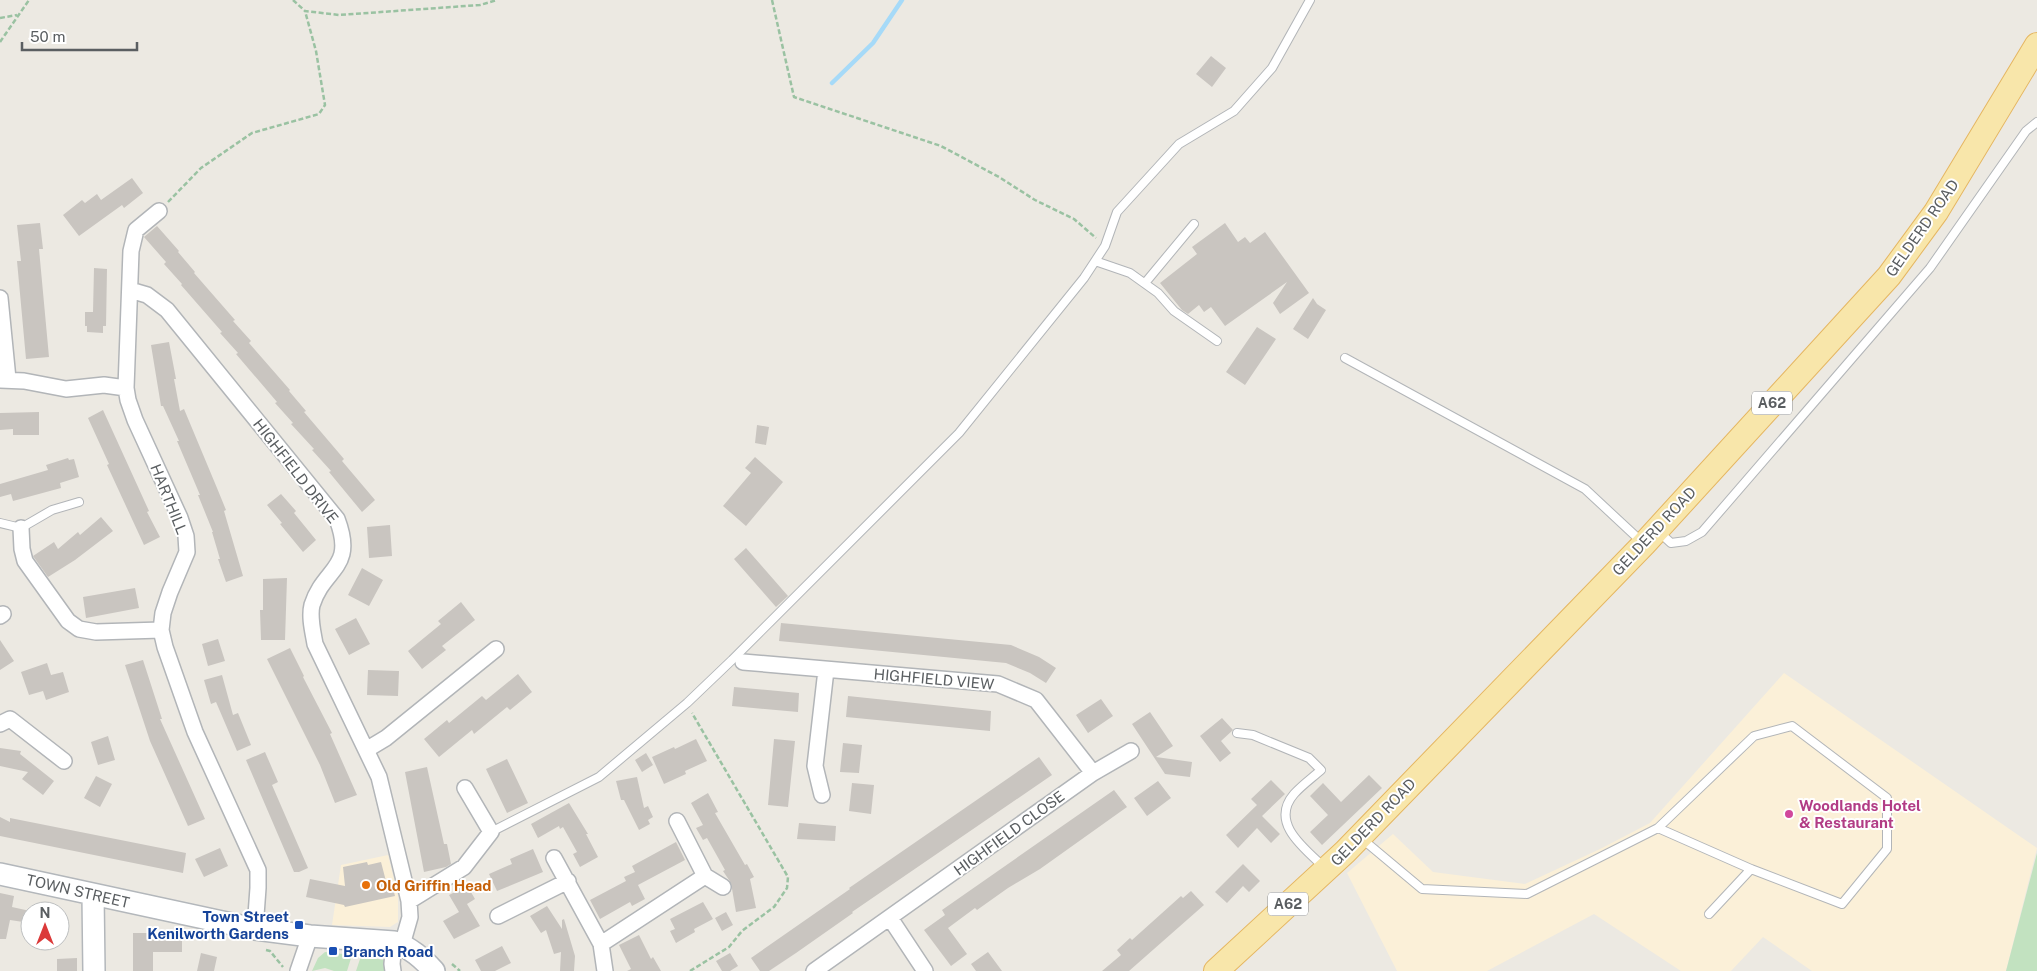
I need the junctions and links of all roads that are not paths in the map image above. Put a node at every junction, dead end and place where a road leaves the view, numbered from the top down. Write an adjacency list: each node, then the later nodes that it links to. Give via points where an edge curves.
1 (1310, 0): 6 (lane, via 1272,68 1234,111 1179,144 1117,212)
2 (2037, 45): 17 (main road, GELDERD ROAD / A62, via 1936,212 1889,276)
3 (2037, 122): 17 (lane, via 2026,131 1930,268 1702,532 1686,542 1671,543)
4 (160, 211): 8 (street, HARTHILL, via 136,230 131,251)
5 (1194, 224): 7 (lane)
6 (1095, 261): 7 (lane, via 1130,273); 32 (lane, via 959,433 687,703 599,777)
7 (1145, 283): 10 (lane, via 1174,311)
8 (130, 290): 13 (street, HARTHILL); 24 (street, HIGHFIELD DRIVE, via 147,295 167,310 337,519 344,544 341,557 312,605 311,623 315,644)
9 (0, 298): 12 (street)
10 (1217, 340)
11 (1345, 358): 17 (lane, via 1585,489)
12 (4, 379): 13 (street, via 66,389 104,385)
13 (126, 388): 18 (street, HARTHILL, via 135,420 186,536 187,552 163,613)
14 (79, 502): 16 (lane, via 52,510)
15 (0, 523): 16 (lane)
16 (21, 528): 18 (street, via 25,561 68,621 79,629 96,632)
17 (1650, 537): 33 (main road, GELDERD ROAD / A62)
18 (161, 630): 46 (street, HARTHILL, via 195,732 258,870)
19 (496, 649): 24 (street, via 386,738)
20 (743, 662): 21 (street, HIGHFIELD VIEW)
21 (826, 670): 27 (street, HIGHFIELD VIEW, via 998,684 1036,700); 29 (street, via 815,766)
22 (0, 724): 26 (street, via 10,719)
23 (1237, 733): 36 (lane, via 1253,735 1309,758 1321,770 1293,795 1284,813 1287,828)
24 (366, 750): 42 (street, HIGHFIELD DRIVE, via 384,792)
25 (1131, 751): 27 (street, HIGHFIELD CLOSE)
26 (64, 761)
27 (1093, 773): 45 (street, HIGHFIELD CLOSE)
28 (465, 788): 32 (street)
29 (822, 795)
30 (677, 821): 38 (street)
31 (1658, 828): 33 (lane, via 1527,894 1422,889); 35 (lane); 35 (lane, via 1754,736 1792,726 1887,798 1887,849 1842,904)
32 (492, 832): 42 (street, via 464,867)
33 (1360, 837): 36 (main road, GELDERD ROAD / A62)
34 (554, 858): 39 (street)
35 (1751, 869): 43 (lane)
36 (1326, 870): 57 (main road, GELDERD ROAD / A62)
37 (0, 874): 41 (main road, TOWN STREET)
38 (704, 876): 40 (street); 49 (street)
39 (568, 881): 44 (street); 49 (street)
40 (723, 887)
41 (93, 895): 46 (main road, TOWN STREET); 50 (main road)
42 (409, 901): 48 (street, HIGHFIELD DRIVE, via 410,917)
43 (1708, 914)
44 (498, 916)
45 (890, 918): 55 (street, HIGHFIELD CLOSE); 56 (street)
46 (255, 930): 47 (main road, TOWN STREET)
47 (310, 936): 48 (main road, TOWN STREET); 51 (street)
48 (398, 943): 52 (street, HIGHFIELD DRIVE); 53 (main road, via 420,956)
49 (601, 944): 54 (street)
50 (94, 971)
51 (298, 971)
52 (393, 971)
53 (434, 971)
54 (605, 971)
55 (814, 971)
56 (925, 971)
57 (1216, 971)

